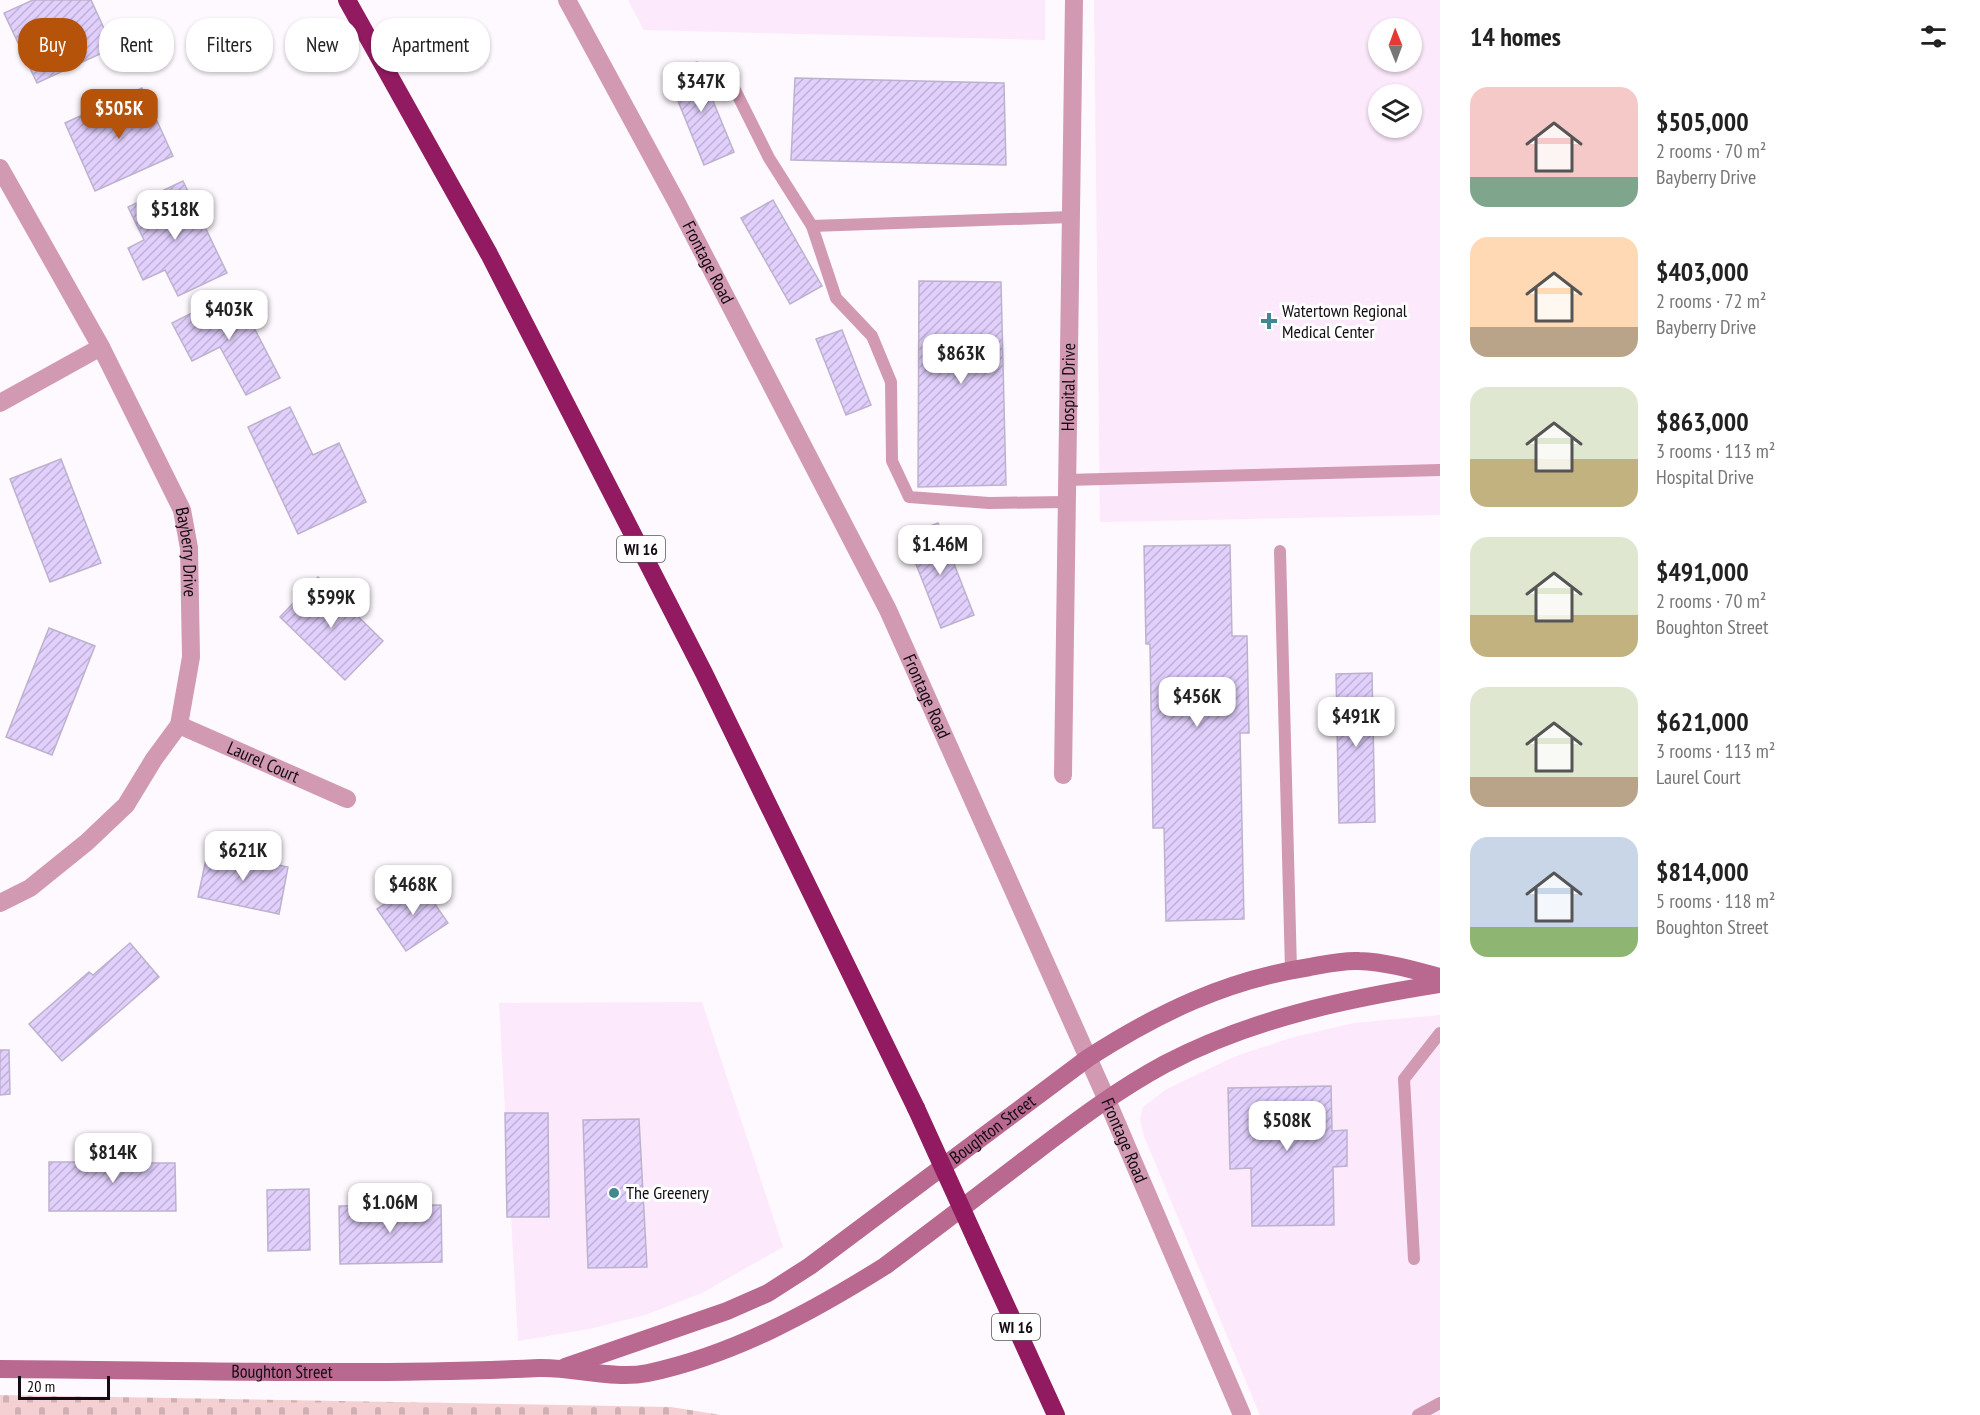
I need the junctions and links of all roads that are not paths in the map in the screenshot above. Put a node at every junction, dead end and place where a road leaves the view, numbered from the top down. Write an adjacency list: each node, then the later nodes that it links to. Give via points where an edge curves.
1 (347, 0): 28 (highway, WI 16, bridge, via 489,254 688,641 916,1108)
2 (567, 0): 22 (street, Frontage Road, via 888,610)
3 (1074, 0): 6 (street, Hospital Drive)
4 (735, 90): 7 (lane, via 769,158)
5 (0, 168): 8 (street, Bayberry Drive)
6 (1071, 217): 7 (lane); 11 (street, Hospital Drive)
7 (812, 226): 12 (lane, via 836,298 872,336 891,382 892,461 909,497 989,503)
8 (101, 347): 9 (street); 14 (street, Bayberry Drive, via 182,510 189,548 191,657)
9 (0, 403)
10 (1440, 470): 11 (lane)
11 (1066, 480): 12 (street, Hospital Drive)
12 (1066, 502): 15 (street, Hospital Drive)
13 (1280, 551): 18 (lane)
14 (179, 725): 16 (street, Laurel Court); 17 (street, Bayberry Drive, via 126,805 30,888)
15 (1063, 775)
16 (347, 799)
17 (0, 903)
18 (1291, 970): 19 (street, Boughton Street, via 1358,961); 22 (street, Boughton Street, via 1184,1003)
19 (1440, 977)
20 (1440, 984): 23 (street, Boughton Street, via 1339,1002 1248,1029 1166,1064)
21 (1440, 1033): 24 (lane, via 1404,1079)
22 (1088, 1058): 23 (street, Frontage Road); 25 (street, Boughton Street, via 810,1266 768,1293 727,1311)
23 (1106, 1098): 25 (street, Boughton Street, via 885,1266 772,1330 703,1357 647,1373); 29 (street, Frontage Road)
24 (1414, 1259)
25 (563, 1367): 26 (street, Boughton Street, via 467,1371)
26 (0, 1369)
27 (1440, 1403): 30 (lane)
28 (1056, 1415)
29 (1242, 1415)
30 (1418, 1415)

